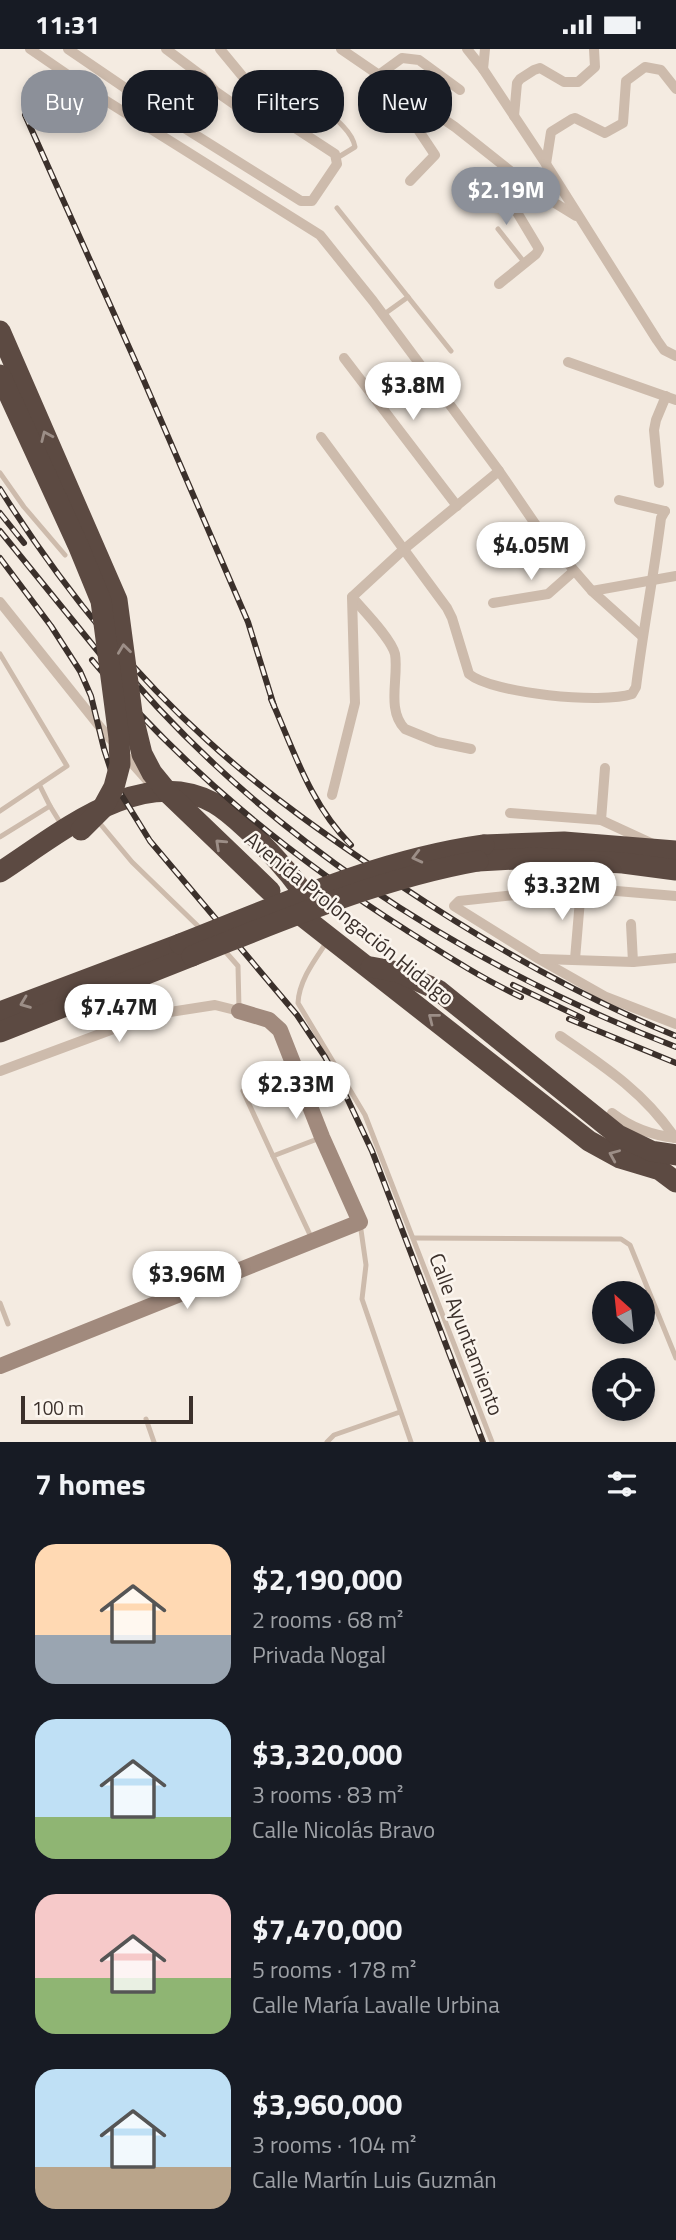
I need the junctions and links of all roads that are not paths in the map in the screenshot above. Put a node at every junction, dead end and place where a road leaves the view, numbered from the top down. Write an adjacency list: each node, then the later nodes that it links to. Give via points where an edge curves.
1 (30, 49): 33 (street, via 320,235)
2 (68, 49): 23 (street, via 301,201 312,201)
3 (166, 49): 17 (street)
4 (220, 49): 10 (street)
5 (341, 49): 11 (street)
6 (467, 49): 9 (street)
7 (485, 49): 9 (street)
8 (594, 49): 18 (street, via 595,67 578,82 564,82 540,68 520,79)
9 (483, 69): 18 (street)
10 (237, 70)
11 (374, 70)
12 (386, 70): 13 (street, via 402,58 419,60)
13 (433, 70)
14 (452, 84): 16 (street)
15 (676, 89): 24 (street, via 661,70 645,67 626,81 623,123 605,133 572,119 551,132)
16 (460, 90)
17 (232, 103)
18 (514, 116): 24 (street)
19 (452, 125): 26 (street)
20 (344, 128): 23 (lane, via 355,147)
21 (303, 133): 23 (street)
22 (420, 133): 25 (street, via 435,155)
23 (337, 158)
24 (547, 164): 28 (street)
25 (410, 181)
26 (537, 192): 28 (street); 30 (street, via 514,209 538,249)
27 (337, 208): 32 (lane)
28 (579, 218): 36 (street, via 664,350)
29 (498, 229): 30 (lane)
30 (525, 263): 31 (street)
31 (499, 283)
32 (408, 297): 33 (lane); 35 (lane)
33 (383, 315): 42 (street)
34 (0, 331): 78 (highway, Avenida Prolongación Hidalgo, one-way to 34, bridge, via 270,891 152,773 132,713 117,600)
35 (451, 352)
36 (676, 356)
37 (344, 358): 46 (street)
38 (568, 362): 40 (street)
39 (0, 375): 68 (highway, bridge, via 100,601 120,764 102,809)
40 (671, 398): 44 (street, via 654,430)
41 (320, 437): 48 (street)
42 (499, 471): 46 (street); 50 (street)
43 (0, 473): 49 (lane)
44 (659, 483)
45 (619, 500): 47 (street)
46 (457, 506): 48 (street)
47 (670, 509): 52 (street, via 661,518)
48 (403, 550): 54 (street); 57 (street, via 447,607 465,667 475,680 531,695 632,694)
49 (65, 555)
50 (574, 571): 53 (street); 56 (street, via 548,594)
51 (676, 576): 52 (street)
52 (653, 580): 53 (street); 57 (street)
53 (592, 591): 57 (street)
54 (352, 597): 59 (street, via 393,650 401,725 437,742); 63 (street, via 355,703)
55 (0, 602): 62 (street)
56 (493, 603)
57 (642, 636)
58 (0, 654): 61 (lane, via 66,761 63,771)
59 (471, 748)
60 (605, 768): 67 (street)
61 (40, 786): 64 (lane); 65 (lane)
62 (157, 791): 68 (highway, via 124,799); 78 (highway, via 195,795 233,816 294,879)
63 (332, 795)
64 (50, 806): 68 (lane); 69 (lane)
65 (0, 811)
66 (510, 813): 67 (street)
67 (601, 820): 70 (street)
68 (79, 825): 73 (highway); 74 (highway); 85 (lane, via 132,862 236,961)
69 (0, 837)
70 (668, 851): 71 (highway, via 564,842)
71 (481, 853): 72 (highway); 79 (highway, bridge)
72 (676, 870)
73 (0, 872)
74 (0, 883)
75 (581, 888): 76 (street); 81 (street, via 455,904); 82 (street)
76 (676, 896)
77 (631, 924): 83 (street)
78 (329, 937): 84 (highway, Avenida Prolongación Hidalgo); 100 (lane, Calle Ayuntamiento, via 305,977 298,1003 365,1115)
79 (186, 950): 86 (highway, one-way to 86); 90 (highway)
80 (676, 958): 83 (street)
81 (539, 959): 82 (street); 88 (street, via 606,997)
82 (575, 959): 83 (street)
83 (633, 962)
84 (369, 967): 96 (highway, via 398,972 438,989 628,1141 650,1151); 98 (highway, Avenida Prolongación Hidalgo, one-way to 84, via 660,1170 620,1158 589,1141)
85 (239, 1011): 92 (street, via 215,1005 151,1015); 95 (street, via 269,1020 280,1030)
86 (0, 1012)
87 (676, 1017): 88 (street)
88 (661, 1018): 89 (street)
89 (676, 1024)
90 (0, 1032)
91 (560, 1036): 96 (street, via 644,1098)
92 (0, 1071)
93 (243, 1091): 97 (lane)
94 (612, 1113): 96 (street, via 629,1126)
95 (323, 1137): 97 (lane); 99 (street)
96 (676, 1143)
97 (273, 1156): 101 (lane)
98 (676, 1182)
99 (360, 1223): 101 (street); 106 (lane, via 366,1265 362,1299)
100 (413, 1238): 104 (lane, via 626,1241); 111 (lane, Calle Ayuntamiento)
101 (313, 1242): 105 (street)
102 (0, 1303): 103 (lane)
103 (8, 1324)
104 (676, 1358)
105 (0, 1366)
106 (400, 1412): 109 (lane, via 334,1435); 110 (lane)
107 (146, 1419): 108 (lane)
108 (154, 1442)
109 (327, 1442)
110 (411, 1442)
111 (492, 1442)

